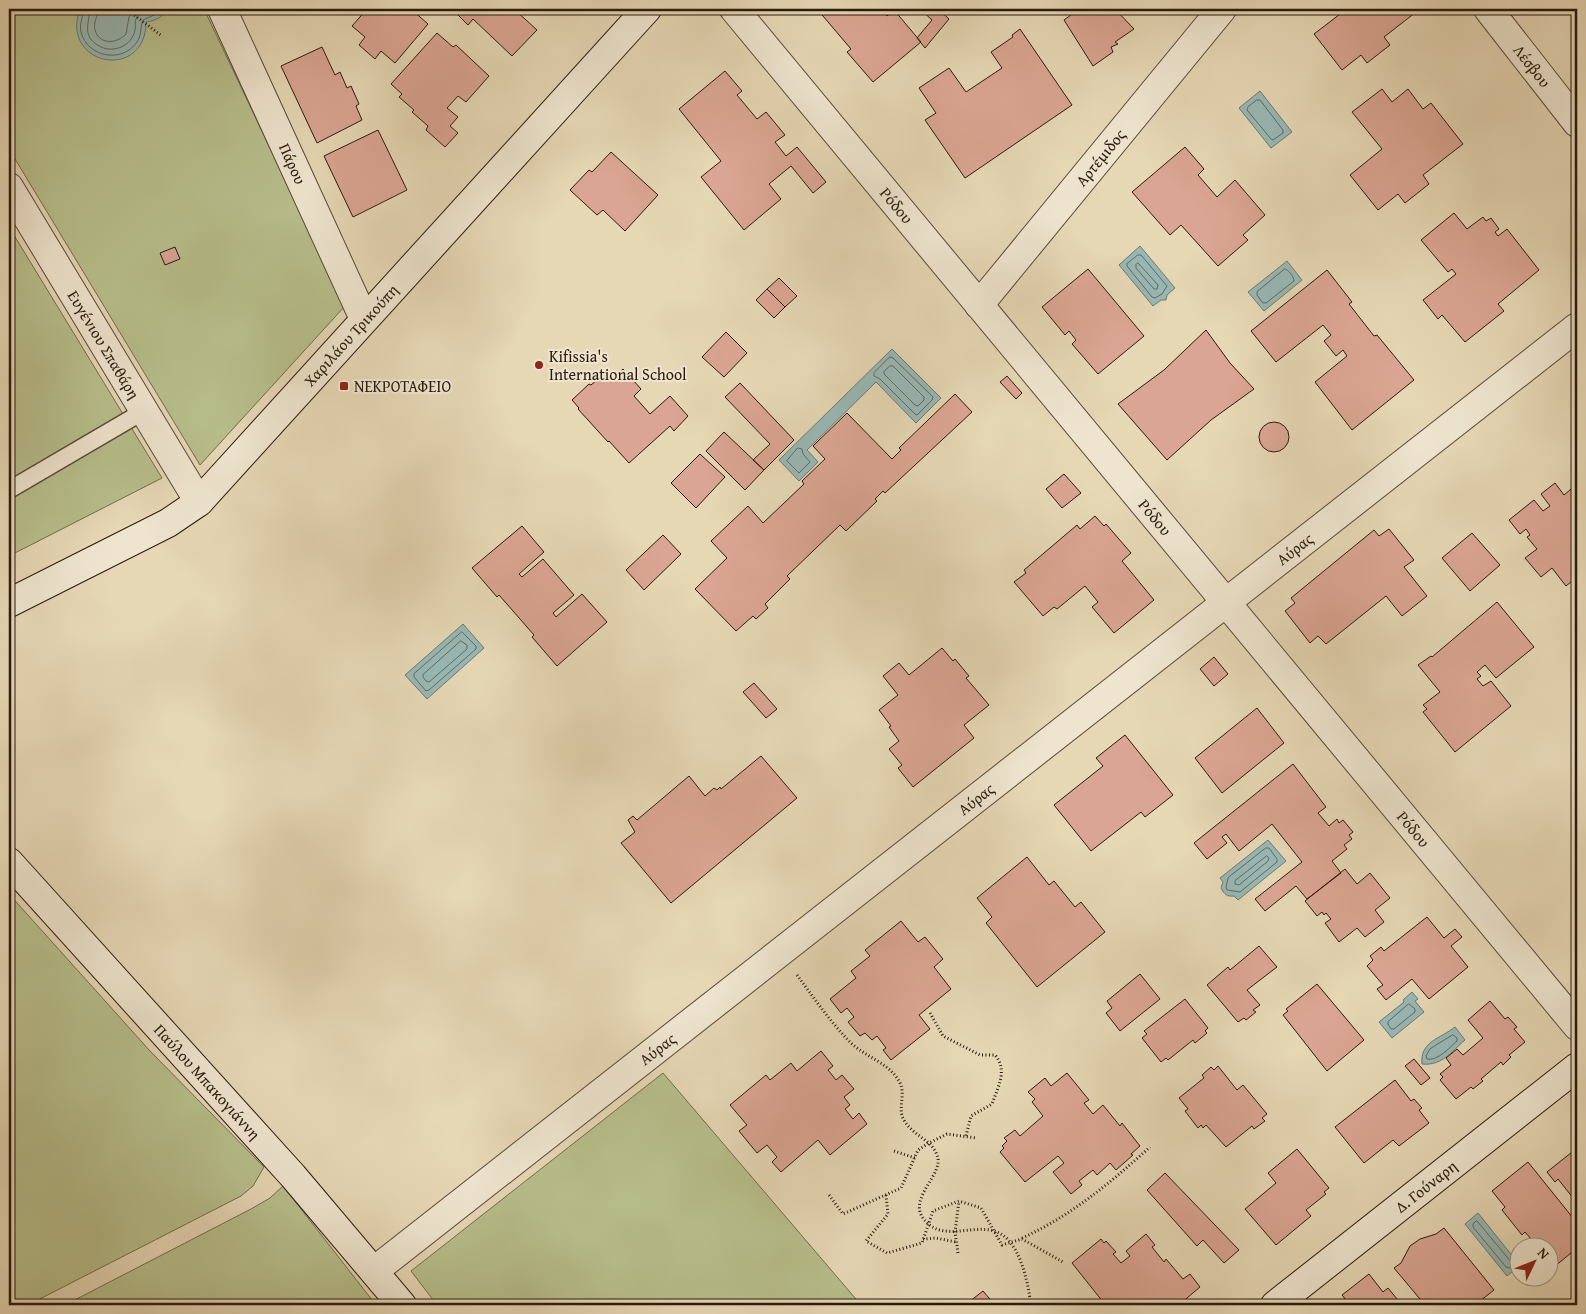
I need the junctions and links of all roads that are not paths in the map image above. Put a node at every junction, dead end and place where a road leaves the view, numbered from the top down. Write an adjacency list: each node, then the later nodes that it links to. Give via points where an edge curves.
1 (222, 9): 9 (street, Πάρου)
2 (648, 9): 9 (street, Χαριλάου Τρικούπη)
3 (734, 9): 8 (street, Ρόδου)
4 (1222, 9): 8 (street, Αρτέμιδος)
5 (1488, 9): 6 (street, Λέσβου)
6 (1577, 123)
7 (9, 187): 11 (street, Ευγένιου Σπαθάρη)
8 (979, 305): 15 (street, Ρόδου)
9 (364, 319): 13 (street, Χαριλάου Τρικούπη)
10 (1577, 327): 15 (street, Αύρας)
11 (144, 411): 12 (lane); 13 (street, Ευγένιου Σπαθάρη)
12 (9, 490)
13 (199, 502): 14 (street, Χαριλάου Τρικούπη, via 168,523)
14 (9, 603)
15 (1226, 603): 17 (street, Ρόδου); 19 (street, Αύρας)
16 (9, 862): 19 (street, Παύλου Μπακογιάννη, via 293,1176)
17 (1577, 1026)
18 (1577, 1067): 21 (street, Δ. Γούναρη)
19 (374, 1271): 20 (street, Παύλου Μπακογιάννη)
20 (402, 1305)
21 (1276, 1305)

